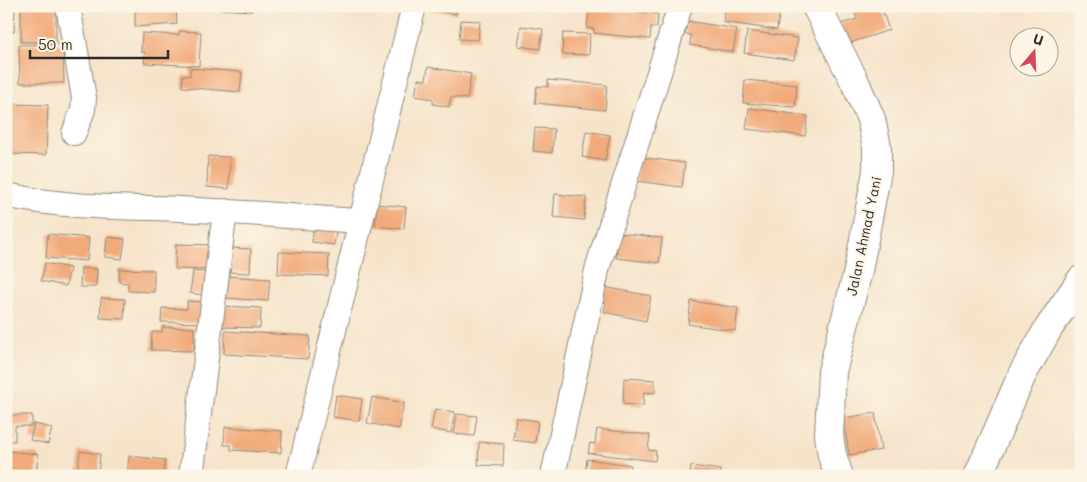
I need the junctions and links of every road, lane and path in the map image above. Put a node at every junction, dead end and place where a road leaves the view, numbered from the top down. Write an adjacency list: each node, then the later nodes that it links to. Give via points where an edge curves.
1 (68, 6): 5 (street, via 84,98)
2 (414, 6): 8 (street)
3 (680, 6): 12 (street, via 598,266)
4 (816, 6): 13 (highway, Jalan Ahmad Yani, via 871,119 877,147 878,171 860,262 832,372 829,436)
5 (74, 133)
6 (6, 195): 7 (street, via 87,206)
7 (224, 211): 8 (street); 10 (street)
8 (359, 221): 11 (street)
9 (1081, 280): 14 (highway, via 1022,375)
10 (191, 476)
11 (298, 476)
12 (553, 476)
13 (839, 476)
14 (978, 476)

